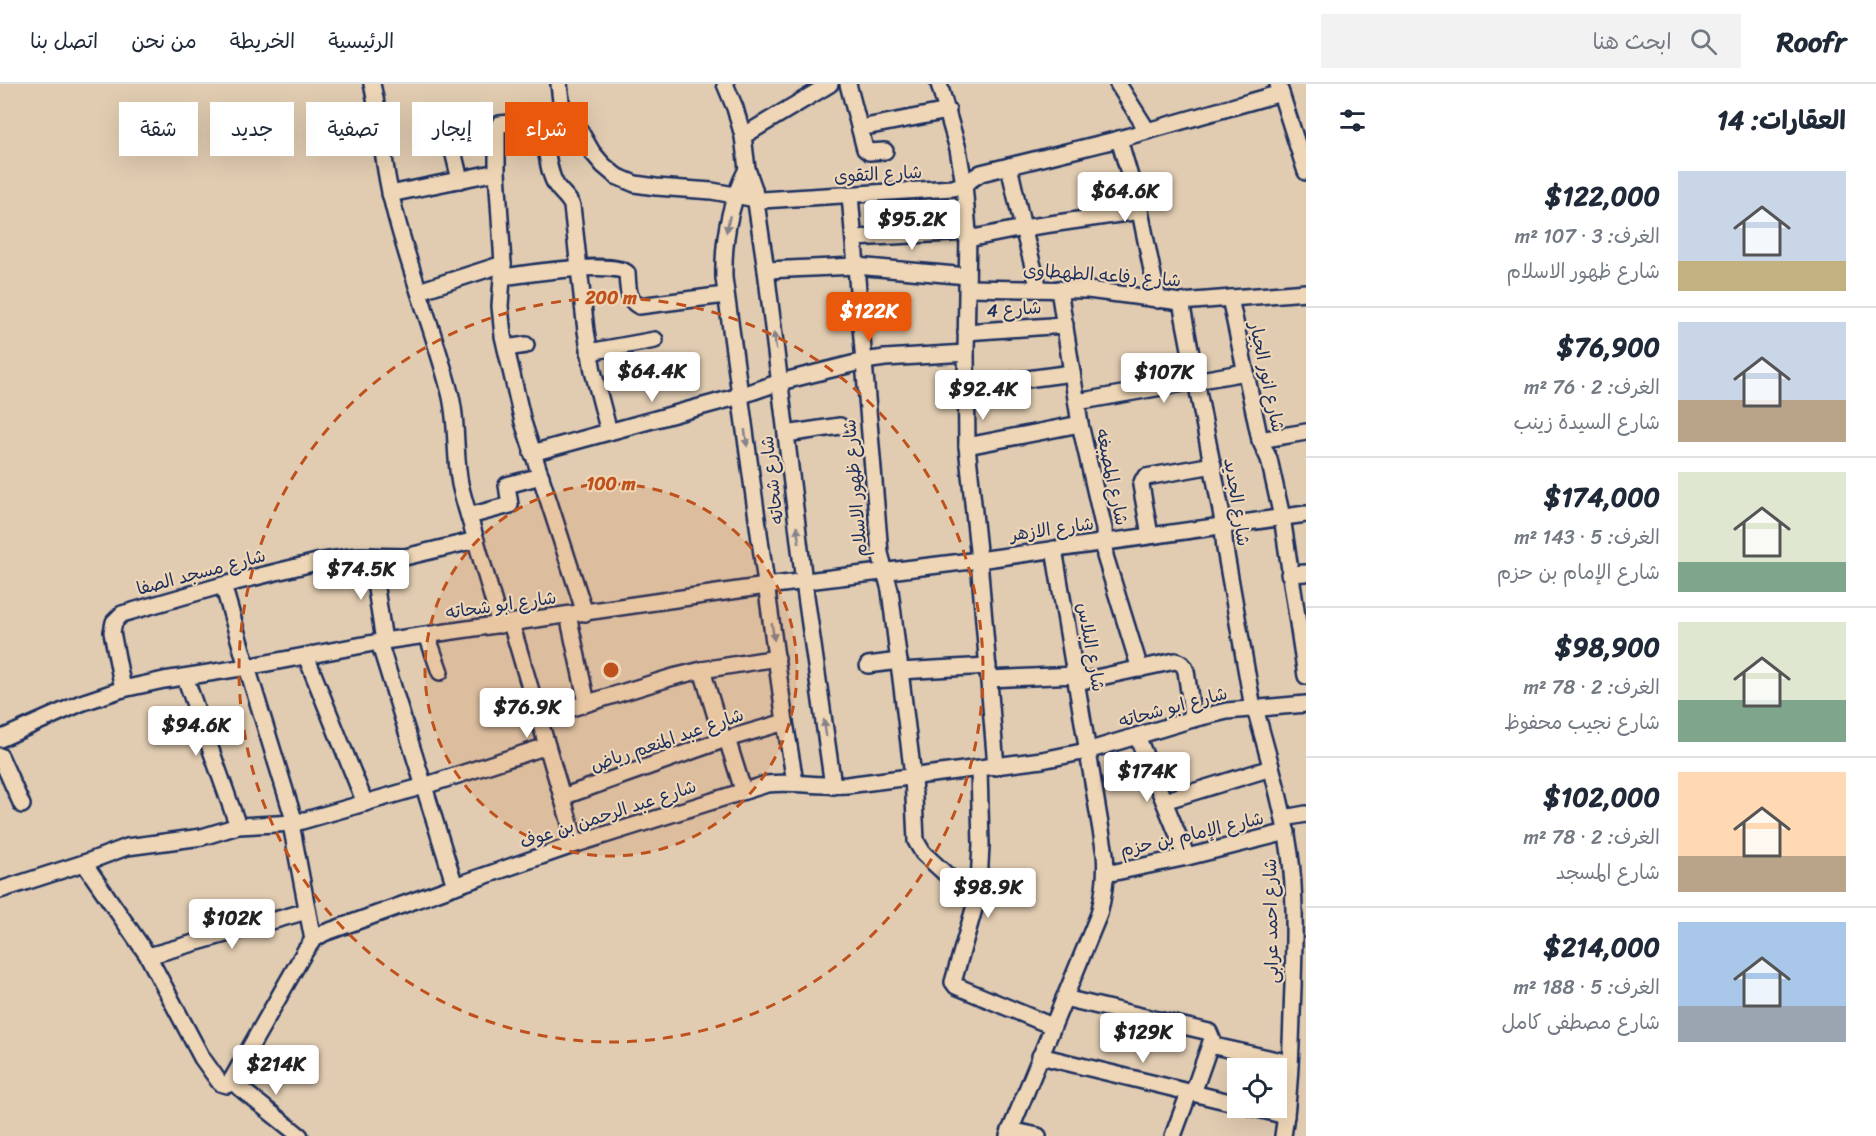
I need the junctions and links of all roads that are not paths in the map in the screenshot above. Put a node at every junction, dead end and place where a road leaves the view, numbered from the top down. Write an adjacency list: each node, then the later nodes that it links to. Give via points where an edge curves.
1 (372, 84): 26 (street)
2 (559, 84): 9 (street)
3 (725, 84): 14 (street, شارع شحاته)
4 (848, 84): 12 (street)
5 (939, 84): 10 (street)
6 (1118, 84): 13 (street)
7 (826, 85): 14 (street)
8 (1279, 89): 13 (street, شارع التقوى); 22 (street)
9 (561, 102)
10 (948, 111): 12 (street); 25 (street)
11 (505, 124): 23 (street, via 497,130)
12 (860, 128): 17 (street, via 866,150)
13 (1147, 130): 15 (street, شارع التقوى)
14 (743, 136): 21 (street, شارع شحاته)
15 (1119, 138): 20 (street, شارع التقوى); 30 (street)
16 (588, 145): 28 (street, شارع التقوى, via 616,176 635,184)
17 (885, 152)
18 (454, 156): 24 (street)
19 (548, 156): 35 (street, via 556,186 572,206)
20 (1009, 166): 25 (street, شارع التقوى, via 981,173); 31 (street)
21 (747, 170): 28 (street, شارع شحاته); 29 (street, شارع شحاته)
22 (1306, 171)
23 (497, 172): 24 (street); 36 (street)
24 (460, 180): 26 (street)
25 (964, 184): 27 (street, شارع التقوى, via 947,189); 32 (street)
26 (390, 194): 41 (street)
27 (850, 195): 29 (street, شارع التقوى); 33 (street, شارع ظهور الاسلام)
28 (736, 196): 29 (street, شارع التقوى); 43 (street, شارع شحاته, one-way to 43, via 723,258)
29 (755, 200): 37 (street, شارع شحاته)
30 (1140, 211): 31 (street); 45 (street)
31 (1023, 228): 32 (street); 39 (street)
32 (968, 235): 33 (street); 38 (street)
33 (854, 238): 34 (street, شارع ظهور الاسلام)
34 (856, 266): 37 (street, شارع رفاعه الطهطاوى); 38 (street, شارع رفاعه الطهطاوى); 54 (street, شارع ظهور الاسلام)
35 (579, 268): 36 (street); 43 (street, via 625,270 631,300 639,306); 52 (street)
36 (503, 270): 41 (street); 51 (street, via 500,306)
37 (766, 270): 57 (street, شارع شحاته, one-way to 37)
38 (967, 282): 39 (street, شارع رفاعه الطهطاوى); 48 (street)
39 (1040, 289): 40 (street, شارع رفاعه الطهطاوى)
40 (1059, 290): 45 (street, شارع رفاعه الطهطاوى, via 1110,292); 47 (street, شارع المصبغه)
41 (419, 291): 73 (street, via 450,390 457,463)
42 (1306, 293): 44 (street, شارع رفاعه الطهطاوى)
43 (726, 295): 60 (street, شارع شحاته)
44 (1230, 298): 46 (street, شارع رفاعه الطهطاوى); 55 (street, شارع انور الجيار)
45 (1158, 300): 46 (street, شارع رفاعه الطهطاوى)
46 (1181, 302): 58 (street, شارع الجديد)
47 (1065, 325): 48 (street, شارع 4); 56 (street, شارع المصبغه)
48 (966, 332): 53 (street)
49 (655, 340): 52 (street)
50 (526, 345): 51 (street)
51 (506, 348): 69 (street)
52 (590, 352): 64 (street)
53 (966, 353): 54 (street); 59 (street)
54 (864, 361): 57 (street); 82 (street, شارع ظهور الاسلام, via 880,553)
55 (1246, 372): 58 (street); 67 (street, شارع انور الجيار)
56 (1072, 373): 59 (street); 61 (street, شارع المصبغه)
57 (780, 382): 60 (street); 66 (street, شارع شحاته)
58 (1197, 382): 61 (street); 70 (street, شارع الجديد)
59 (966, 387): 68 (street)
60 (741, 396): 64 (street); 87 (street, شارع شحاته, one-way to 87)
61 (1077, 402): 62 (street, شارع المصبغه)
62 (1080, 424): 68 (street); 78 (street, شارع المصبغه)
63 (840, 426): 66 (street)
64 (609, 432): 69 (street)
65 (1306, 432): 67 (street)
66 (786, 434): 85 (street, شارع شحاته, one-way to 66)
67 (1260, 440): 74 (street, شارع انور الجيار, via 1269,459)
68 (967, 446): 81 (street)
69 (532, 453): 71 (street)
70 (1213, 465): 75 (street, شارع الجديد); 76 (street, via 1143,480)
71 (541, 476): 73 (street, via 507,485 510,505); 88 (street)
72 (1306, 514): 74 (street, شارع الازهر)
73 (469, 516): 77 (street)
74 (1281, 517): 75 (street, شارع الازهر); 84 (street, شارع انور الجيار)
75 (1223, 525): 76 (street, شارع الازهر); 108 (street, شارع الجديد)
76 (1150, 535): 78 (street, شارع الازهر)
77 (476, 540): 80 (street, شارع مسجد الصفا, via 405,557); 90 (street)
78 (1105, 541): 79 (street, شارع الازهر); 98 (street, شارع المصبغه, via 1105,556)
79 (1054, 549): 81 (street, شارع الازهر); 104 (street, شارع البلاس)
80 (371, 556): 86 (street, شارع مسجد الصفا, via 330,560); 92 (street)
81 (979, 560): 82 (street, شارع الازهر); 101 (street)
82 (885, 572): 85 (street, شارع الازهر); 96 (street, شارع ظهور الاسلام)
83 (1306, 573): 84 (street)
84 (1289, 574): 102 (street, شارع انور الجيار)
85 (804, 582): 87 (street, شارع ابو شحاته); 124 (street, شارع شحاته, one-way to 85)
86 (223, 585): 97 (street); 105 (street, شارع مسجد الصفا, via 122,614 114,622 112,632)
87 (766, 586): 88 (street, شارع ابو شحاته); 94 (street, شارع شحاته, one-way to 94)
88 (585, 613): 89 (street, شارع ابو شحاته)
89 (568, 615): 90 (street, شارع ابو شحاته); 106 (street)
90 (505, 624): 91 (street, شارع ابو شحاته); 109 (street)
91 (426, 635): 92 (street, شارع ابو شحاته); 100 (street)
92 (382, 641): 93 (street, شارع ابو شحاته); 123 (street)
93 (306, 656): 97 (street, شارع ابو شحاته); 128 (street)
94 (777, 658): 99 (street); 111 (street, شارع شحاته)
95 (868, 665): 96 (street)
96 (899, 666): 101 (street); 121 (street, شارع ظهور الاسلام)
97 (247, 667): 103 (street, شارع ابو شحاته); 131 (street)
98 (1140, 669): 104 (street); 110 (street, via 1175,661 1182,664)
99 (702, 670): 106 (street); 114 (street)
100 (440, 672)
101 (988, 673): 104 (street); 118 (street)
102 (1306, 676)
103 (185, 677): 105 (street, شارع ابو شحاته); 133 (street)
104 (1077, 678): 116 (street, شارع البلاس)
105 (123, 689): 113 (street, شارع ابو شحاته)
106 (587, 703): 109 (street)
107 (1306, 704): 108 (street, شارع ابو شحاته)
108 (1254, 708): 110 (street, شارع ابو شحاته); 119 (street, شارع احمد عرابى)
109 (539, 718): 115 (street)
110 (1193, 718): 112 (street, شارع ابو شحاته)
111 (785, 722): 114 (street, شارع عبد المنعم رياض); 122 (street, شارع شحاته)
112 (1137, 736): 116 (street, شارع ابو شحاته); 127 (street)
113 (0, 739)
114 (725, 739): 125 (street); 126 (street, شارع عبد المنعم رياض)
115 (547, 746): 123 (street); 126 (street)
116 (1088, 751): 118 (street, شارع عبد الرحمن بن عوف); 137 (street, شارع البلاس)
117 (0, 756): 129 (street)
118 (996, 767): 120 (street, شارع عبد الرحمن بن عوف)
119 (1271, 768): 127 (street); 132 (street, شارع احمد عرابى)
120 (979, 769): 121 (street, شارع عبد الرحمن بن عوف); 141 (street, via 981,864)
121 (913, 776): 124 (street, شارع عبد الرحمن بن عوف); 141 (street, شارع ظهور الاسلام, via 919,848)
122 (795, 782): 124 (street, شارع عبد الرحمن بن عوف); 125 (street, شارع عبد الرحمن بن عوف)
123 (424, 786): 128 (street); 139 (street)
124 (833, 786)
125 (743, 790): 134 (street, شارع عبد الرحمن بن عوف)
126 (562, 797): 134 (street)
127 (1164, 801): 135 (street)
128 (365, 803): 131 (street)
129 (22, 805)
130 (1306, 814): 132 (street, شارع الإمام بن حزم)
131 (293, 823): 133 (street); 142 (street)
132 (1285, 825): 135 (street, شارع الإمام بن حزم); 138 (street, شارع احمد عرابى)
133 (238, 826): 136 (street, via 202,837 127,847)
134 (576, 844): 139 (street, شارع عبد الرحمن بن عوف)
135 (1187, 857): 137 (street, شارع الإمام بن حزم)
136 (84, 863): 140 (street); 145 (street)
137 (1106, 874): 147 (street, شارع البلاس, via 1099,914)
138 (1299, 884): 143 (street, شارع احمد عرابى)
139 (455, 886): 144 (street, شارع عبد الرحمن بن عوف)
140 (0, 890)
141 (976, 902): 148 (street, via 953,982 956,987)
142 (307, 911): 144 (street); 145 (street)
143 (1300, 930): 146 (street, شارع احمد عرابى)
144 (313, 940): 152 (street)
145 (148, 956): 152 (street, via 202,1058 220,1083 227,1085)
146 (1300, 965): 151 (street, شارع احمد عرابى)
147 (1064, 998): 148 (street, شارع البلاس); 149 (street, via 1206,1031 1211,1037)
148 (1052, 1026): 150 (street, شارع البلاس)
149 (1210, 1045): 151 (street); 153 (street)
150 (1040, 1056): 153 (street); 157 (street, شارع البلاس)
151 (1290, 1063): 155 (street, شارع احمد عرابى)
152 (231, 1081): 158 (street)
153 (1191, 1093): 154 (street); 160 (street)
154 (1227, 1101)
155 (1287, 1103)
156 (1286, 1118): 161 (street, شارع احمد عرابى)
157 (1009, 1133): 159 (street)
158 (300, 1136)
159 (1038, 1136)
160 (1173, 1136)
161 (1283, 1136)

